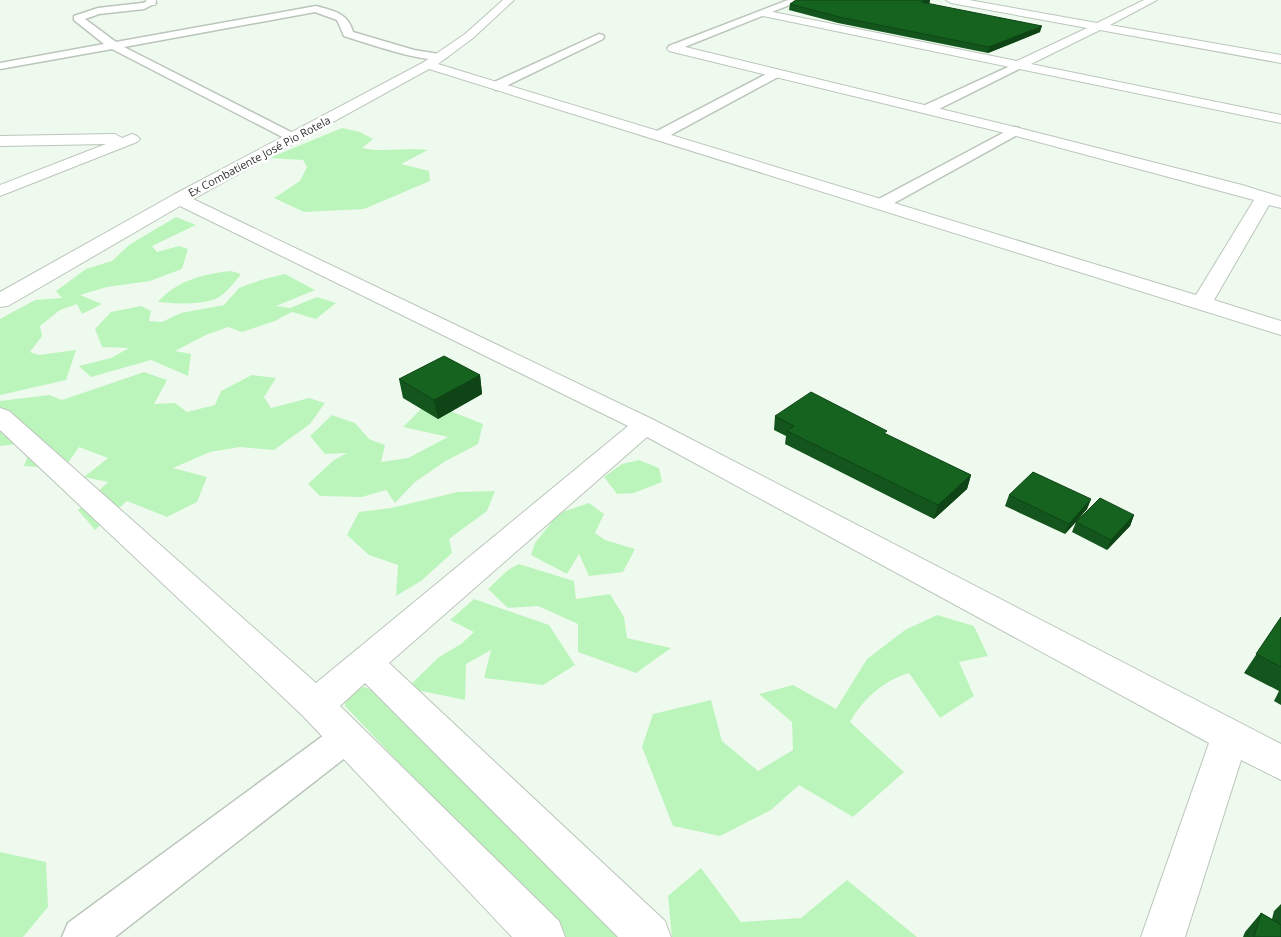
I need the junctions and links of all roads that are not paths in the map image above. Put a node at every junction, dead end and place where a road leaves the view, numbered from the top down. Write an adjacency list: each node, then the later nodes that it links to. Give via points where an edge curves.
1 (290, 0): 7 (lane)
2 (509, 0): 14 (street, Ex Combatiente José Pio Rotela, via 469,36)
3 (797, 0): 8 (lane)
4 (951, 0): 9 (street)
5 (1152, 0): 9 (street)
6 (151, 1): 11 (lane, via 144,6 89,13 78,18)
7 (291, 13): 11 (lane); 14 (lane, via 316,9 342,18 348,34)
8 (763, 13): 12 (lane); 15 (street)
9 (1098, 26): 13 (street); 15 (street)
10 (598, 37): 18 (lane)
11 (114, 46): 16 (lane); 23 (lane)
12 (672, 48): 17 (street)
13 (1281, 59)
14 (434, 61): 18 (street); 23 (street, Ex Combatiente José Pio Rotela)
15 (1019, 65): 19 (lane); 20 (street)
16 (0, 66)
17 (774, 74): 19 (street); 22 (lane)
18 (496, 86): 22 (street)
19 (928, 109): 21 (street)
20 (1281, 119)
21 (1014, 130): 27 (street); 28 (lane)
22 (660, 135): 28 (street)
23 (292, 138): 26 (street, Ex Combatiente José Pio Rotela)
24 (0, 141): 25 (street, via 132,139)
25 (0, 191)
26 (179, 199): 29 (street, Ex Combatiente José Pio Rotela); 33 (street)
27 (1272, 201): 30 (street)
28 (881, 204): 30 (street)
29 (0, 301)
30 (1202, 304): 31 (street)
31 (1281, 328)
32 (0, 416): 35 (street)
33 (645, 425): 34 (street); 36 (street)
34 (366, 662): 35 (street); 41 (street)
35 (316, 705): 37 (street)
36 (1230, 735): 38 (street); 42 (street)
37 (346, 737): 39 (lane); 40 (street)
38 (1281, 763)
39 (82, 937)
40 (543, 937)
41 (650, 937)
42 (1163, 937)

